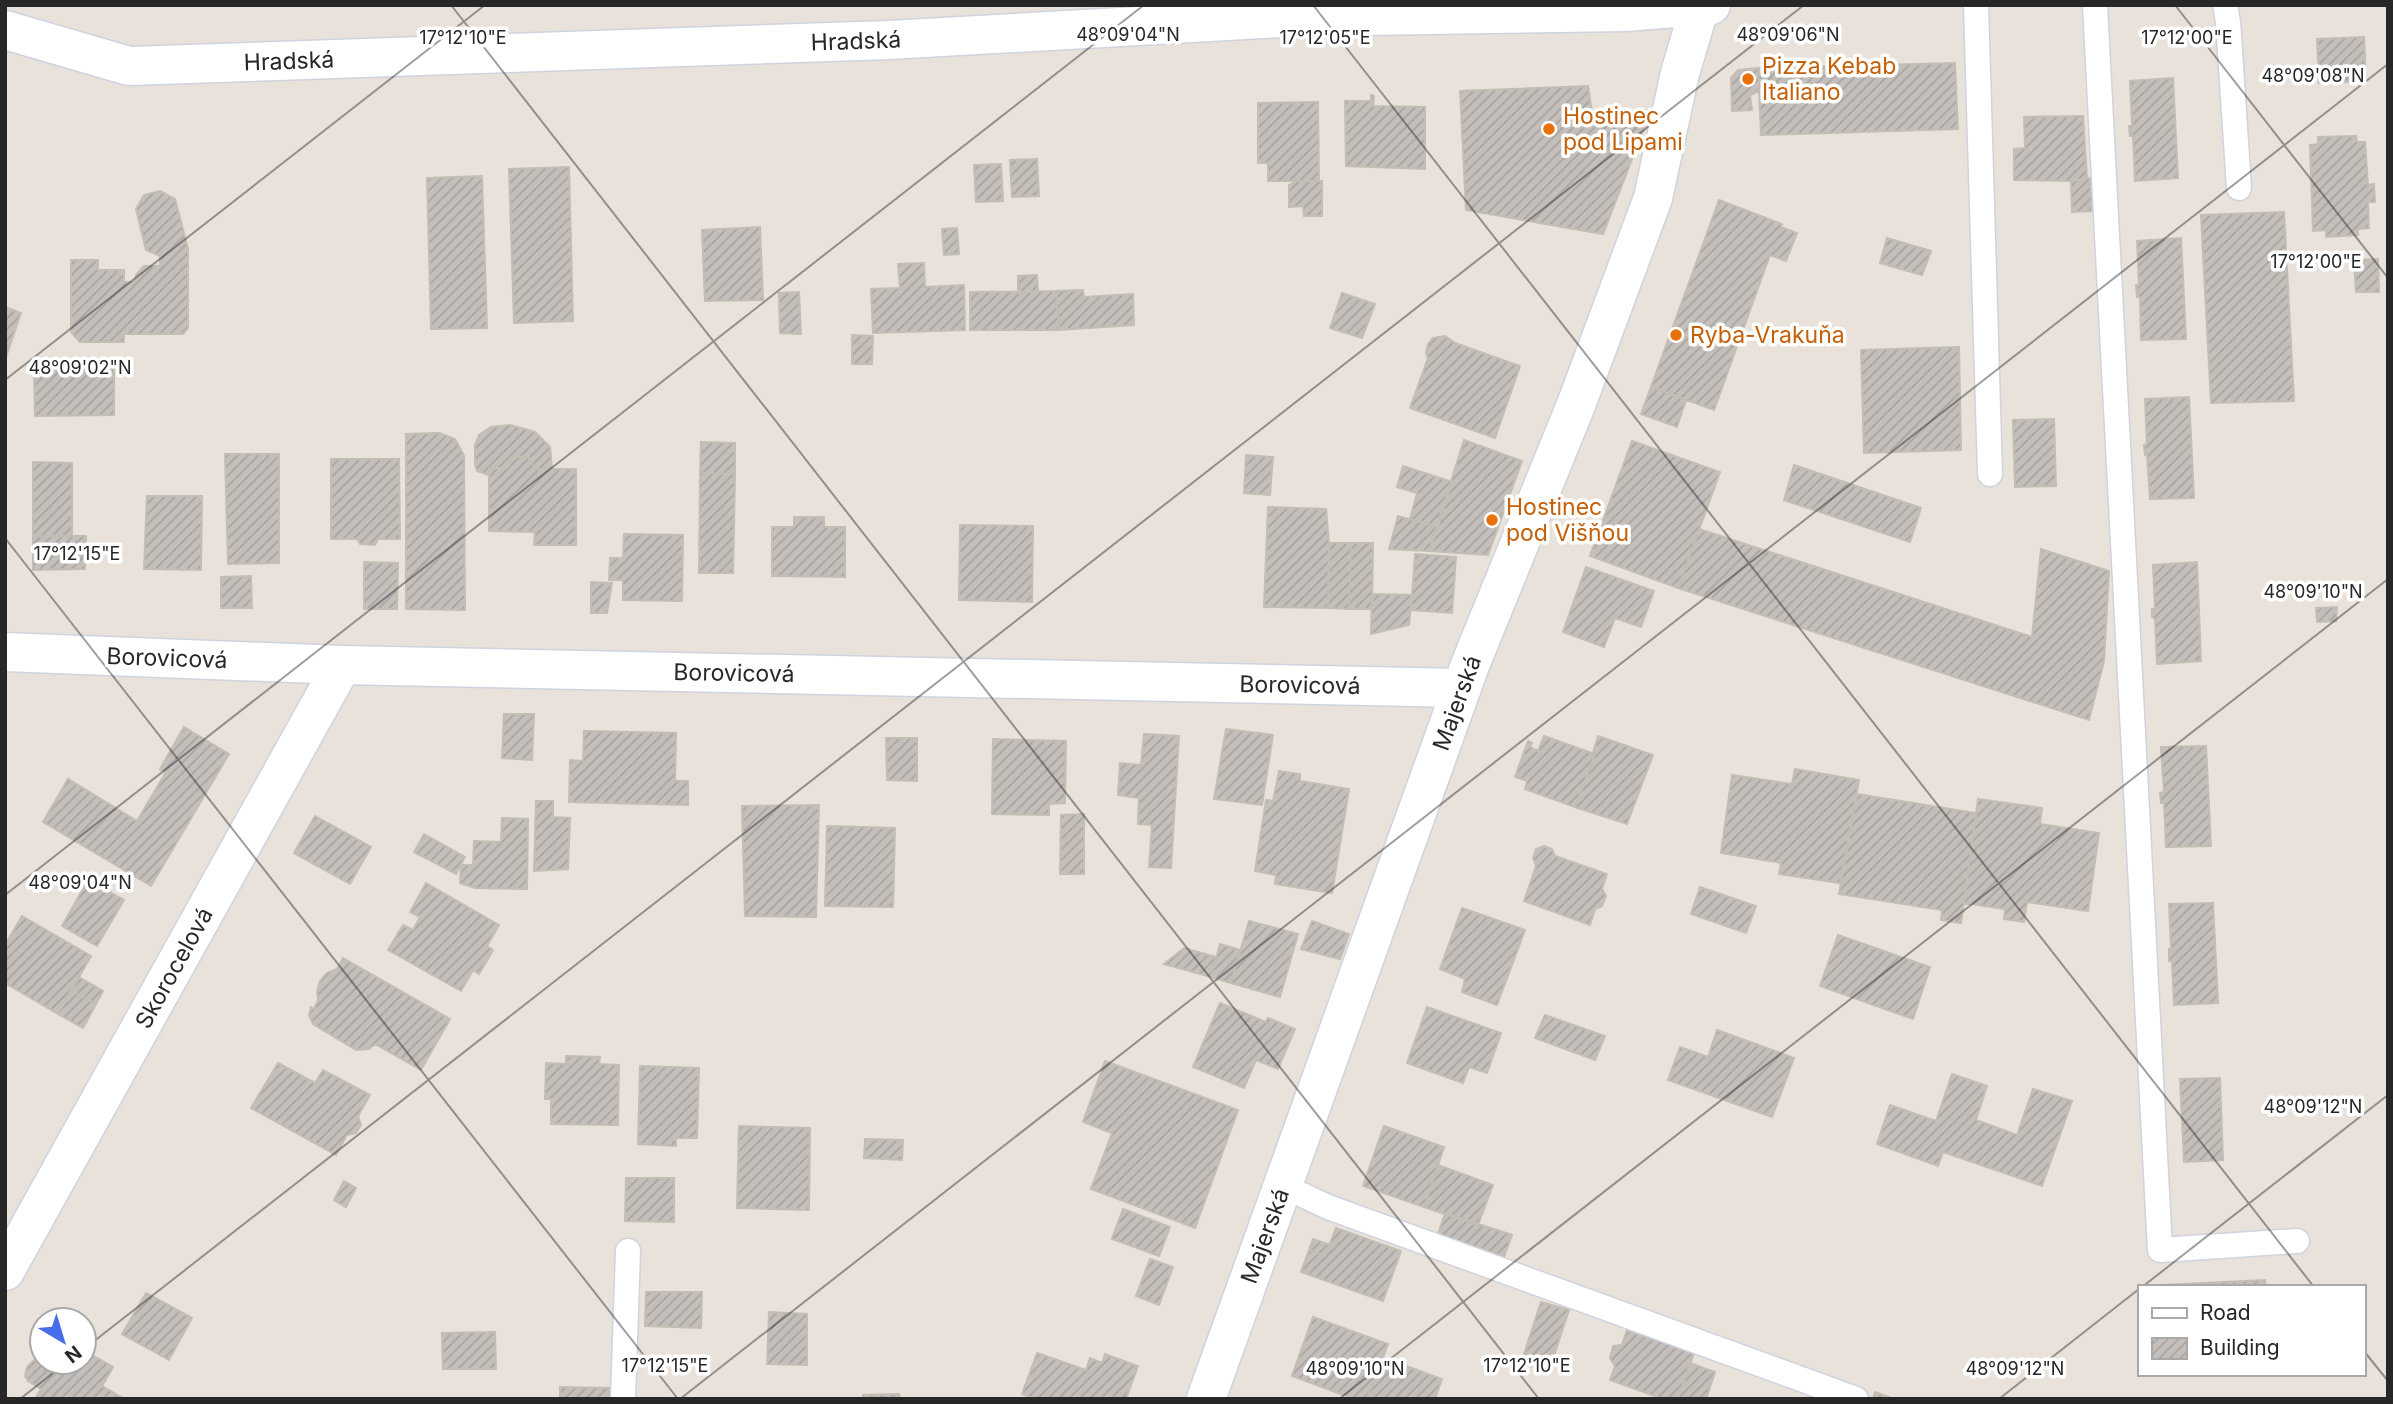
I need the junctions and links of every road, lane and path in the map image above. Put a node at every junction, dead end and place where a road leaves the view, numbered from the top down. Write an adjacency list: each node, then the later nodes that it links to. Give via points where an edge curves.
1 (1711, 5): 5 (street, Hradská)
2 (1976, 5): 10 (lane)
3 (2095, 5): 15 (lane, via 2160,1250)
4 (2225, 5): 9 (lane)
5 (1700, 6): 6 (street, Hradská); 13 (street, Majerská, via 1679,73 1653,198)
6 (1659, 7): 7 (street, Hradská, via 1626,12)
7 (1520, 9): 8 (street, Hradská, via 889,40 129,66)
8 (5, 30)
9 (2239, 188)
10 (1990, 474)
11 (5, 652): 12 (street, Borovicová)
12 (342, 665): 13 (street, Borovicová); 17 (street, Skorocelová)
13 (1462, 688): 14 (street, Majerská)
14 (1283, 1186): 19 (street, Majerská); 20 (lane, via 1328,1207)
15 (2297, 1241)
16 (628, 1251): 18 (lane)
17 (5, 1271)
18 (623, 1399)
19 (1206, 1399)
20 (1856, 1399)

